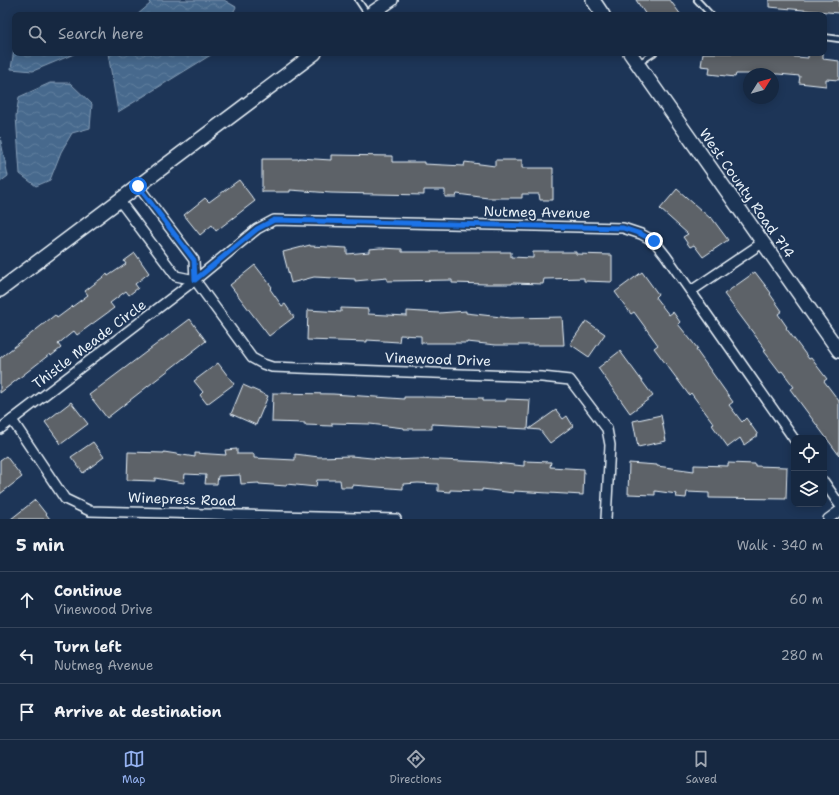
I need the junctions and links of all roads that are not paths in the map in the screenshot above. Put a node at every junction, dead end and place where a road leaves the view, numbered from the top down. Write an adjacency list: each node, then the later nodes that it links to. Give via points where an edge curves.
1 (358, 0): 5 (lane)
2 (391, 0): 6 (main road)
3 (593, 0): 7 (main road)
4 (697, 0): 8 (lane)
5 (367, 12)
6 (373, 12)
7 (601, 12)
8 (707, 12)
9 (827, 37): 10 (lane)
10 (839, 39)
11 (311, 56): 15 (main road)
12 (632, 56): 14 (main road, West County Road 714)
13 (650, 56): 14 (lane)
14 (638, 64): 17 (main road, West County Road 714)
15 (138, 186): 16 (main road); 18 (street, via 194,260)
16 (119, 200): 18 (street, via 176,276); 19 (main road)
17 (762, 243): 20 (street); 21 (main road, West County Road 714)
18 (195, 280): 20 (street, Nutmeg Avenue, via 257,229 274,220 623,228 654,241); 22 (street, Thistle Meade Circle); 29 (street, Vinewood Drive, via 252,358 272,367 542,376 570,380 607,429 610,445)
19 (0, 290)
20 (691, 292): 24 (street, Nutmeg Avenue)
21 (839, 351)
22 (12, 420): 23 (street, Thistle Meade Circle); 28 (street, Winepress Road, via 65,498 90,511)
23 (0, 429)
24 (791, 435)
25 (827, 486): 26 (street)
26 (839, 504)
27 (839, 511): 30 (street)
28 (396, 519)
29 (606, 519)
30 (828, 519)

